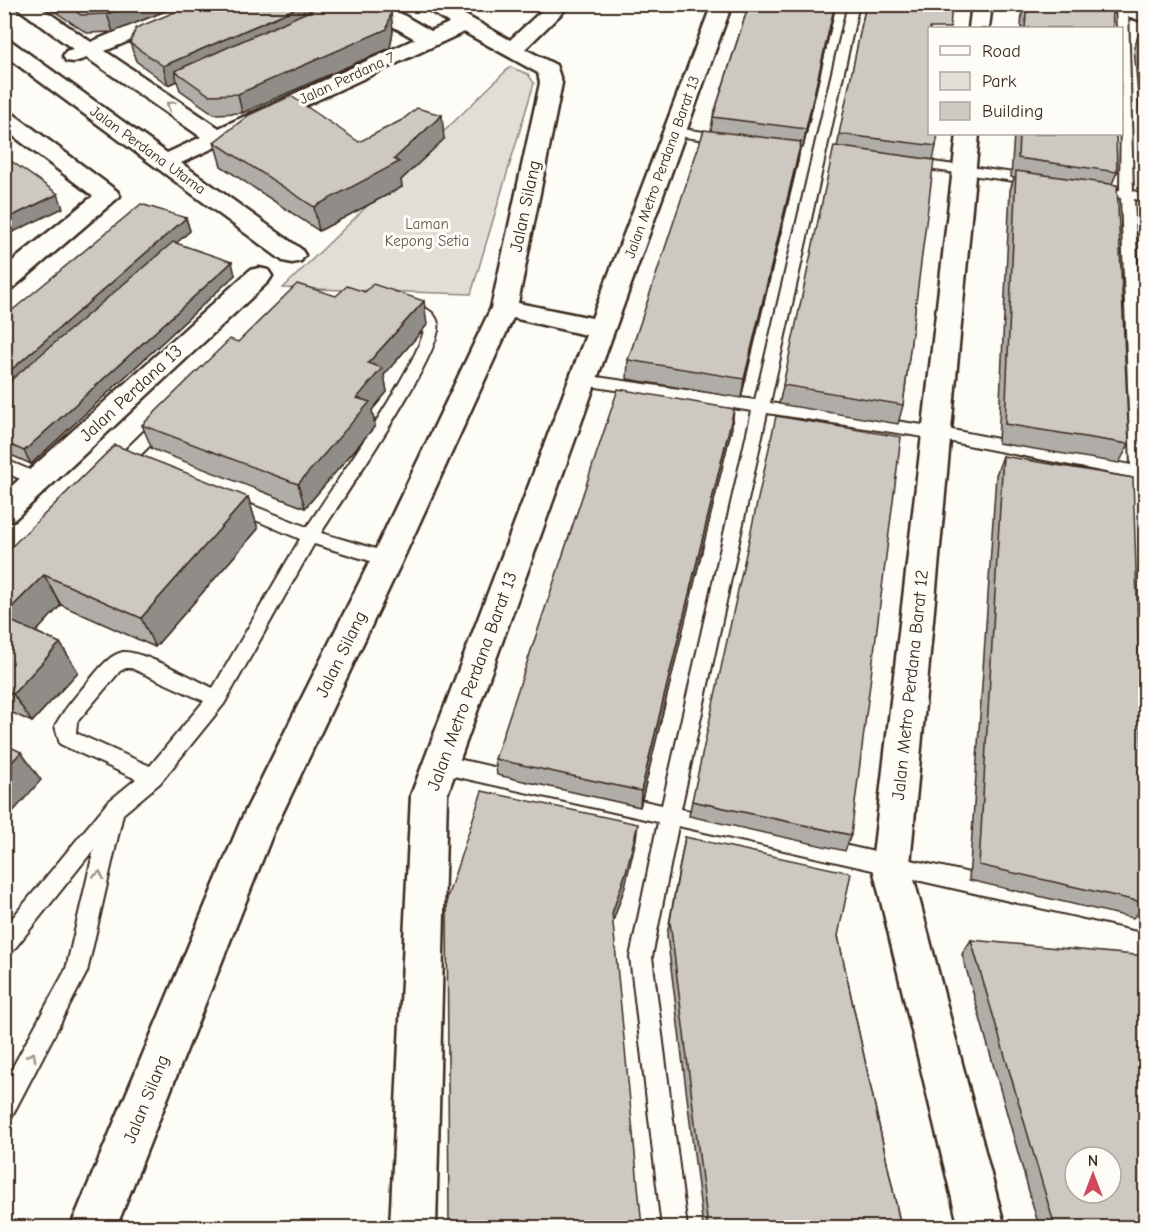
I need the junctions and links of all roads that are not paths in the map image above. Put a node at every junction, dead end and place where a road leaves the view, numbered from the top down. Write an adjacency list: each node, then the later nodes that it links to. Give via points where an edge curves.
1 (22, 4): 16 (street)
2 (201, 4): 16 (street)
3 (368, 4): 14 (street)
4 (429, 4): 11 (street)
5 (561, 4): 17 (street)
6 (722, 4): 20 (street, Jalan Metro Perdana Barat 13)
7 (854, 4): 39 (lane)
8 (982, 4): 12 (street)
9 (1115, 7): 10 (street); 13 (lane)
10 (1146, 16)
11 (464, 24): 14 (street, Jalan Perdana 7); 17 (street)
12 (979, 27)
13 (1116, 27)
14 (430, 39): 23 (street, Jalan Perdana 7)
15 (4, 45): 18 (street, Jalan Perdana Utama)
16 (89, 50): 18 (street); 23 (street, one-way to 16)
17 (512, 50): 36 (street, Jalan Silang, via 548,70 551,82)
18 (39, 70): 26 (street, Jalan Perdana Utama)
19 (4, 118): 34 (street, via 108,196)
20 (675, 132): 24 (lane); 37 (street, Jalan Metro Perdana Barat 13)
21 (1123, 132): 30 (lane)
22 (968, 135): 27 (street, Jalan Metro Perdana Barat 12)
23 (218, 138): 26 (street, Jalan Perdana 7)
24 (742, 141)
25 (898, 161): 27 (lane)
26 (165, 162): 32 (street, Jalan Perdana Utama)
27 (964, 170): 28 (lane); 41 (street, Jalan Metro Perdana Barat 12)
28 (1046, 182)
29 (1104, 191): 30 (lane)
30 (1127, 194): 31 (lane); 45 (lane)
31 (1146, 197)
32 (292, 255)
33 (259, 276): 46 (street, Jalan Perdana 13)
34 (4, 282)
35 (390, 305): 50 (lane, via 422,311 431,322 432,333 412,376)
36 (504, 308): 37 (street); 51 (street, Jalan Silang)
37 (601, 329): 38 (street, Jalan Metro Perdana Barat 13)
38 (583, 380): 39 (lane); 54 (street, Jalan Metro Perdana Barat 13)
39 (761, 407): 41 (lane); 57 (lane)
40 (177, 410): 42 (lane)
41 (936, 433): 45 (lane); 58 (street, Jalan Metro Perdana Barat 12)
42 (126, 459): 44 (lane); 47 (lane)
43 (4, 465): 46 (lane)
44 (147, 468)
45 (1143, 473): 52 (lane)
46 (38, 480): 49 (street, Jalan Perdana 13)
47 (101, 484)
48 (213, 495): 50 (lane)
49 (4, 511)
50 (310, 536): 51 (lane); 53 (lane)
51 (387, 559): 62 (street, Jalan Silang, via 255,830)
52 (1146, 628)
53 (217, 698): 55 (lane); 55 (lane, via 133,660 123,660 113,666 70,716 65,726 67,738)
54 (440, 764): 57 (lane); 63 (street, Jalan Metro Perdana Barat 13, via 429,795)
55 (153, 777): 56 (lane)
56 (115, 808): 60 (lane); 61 (lane, one-way to 56, via 75,972)
57 (670, 815): 58 (lane); 64 (lane, via 641,957)
58 (891, 864): 59 (lane); 65 (street, Jalan Metro Perdana Barat 12)
59 (1146, 922)
60 (4, 945)
61 (4, 1108)
62 (93, 1227)
63 (413, 1227)
64 (675, 1227)
65 (982, 1227)

